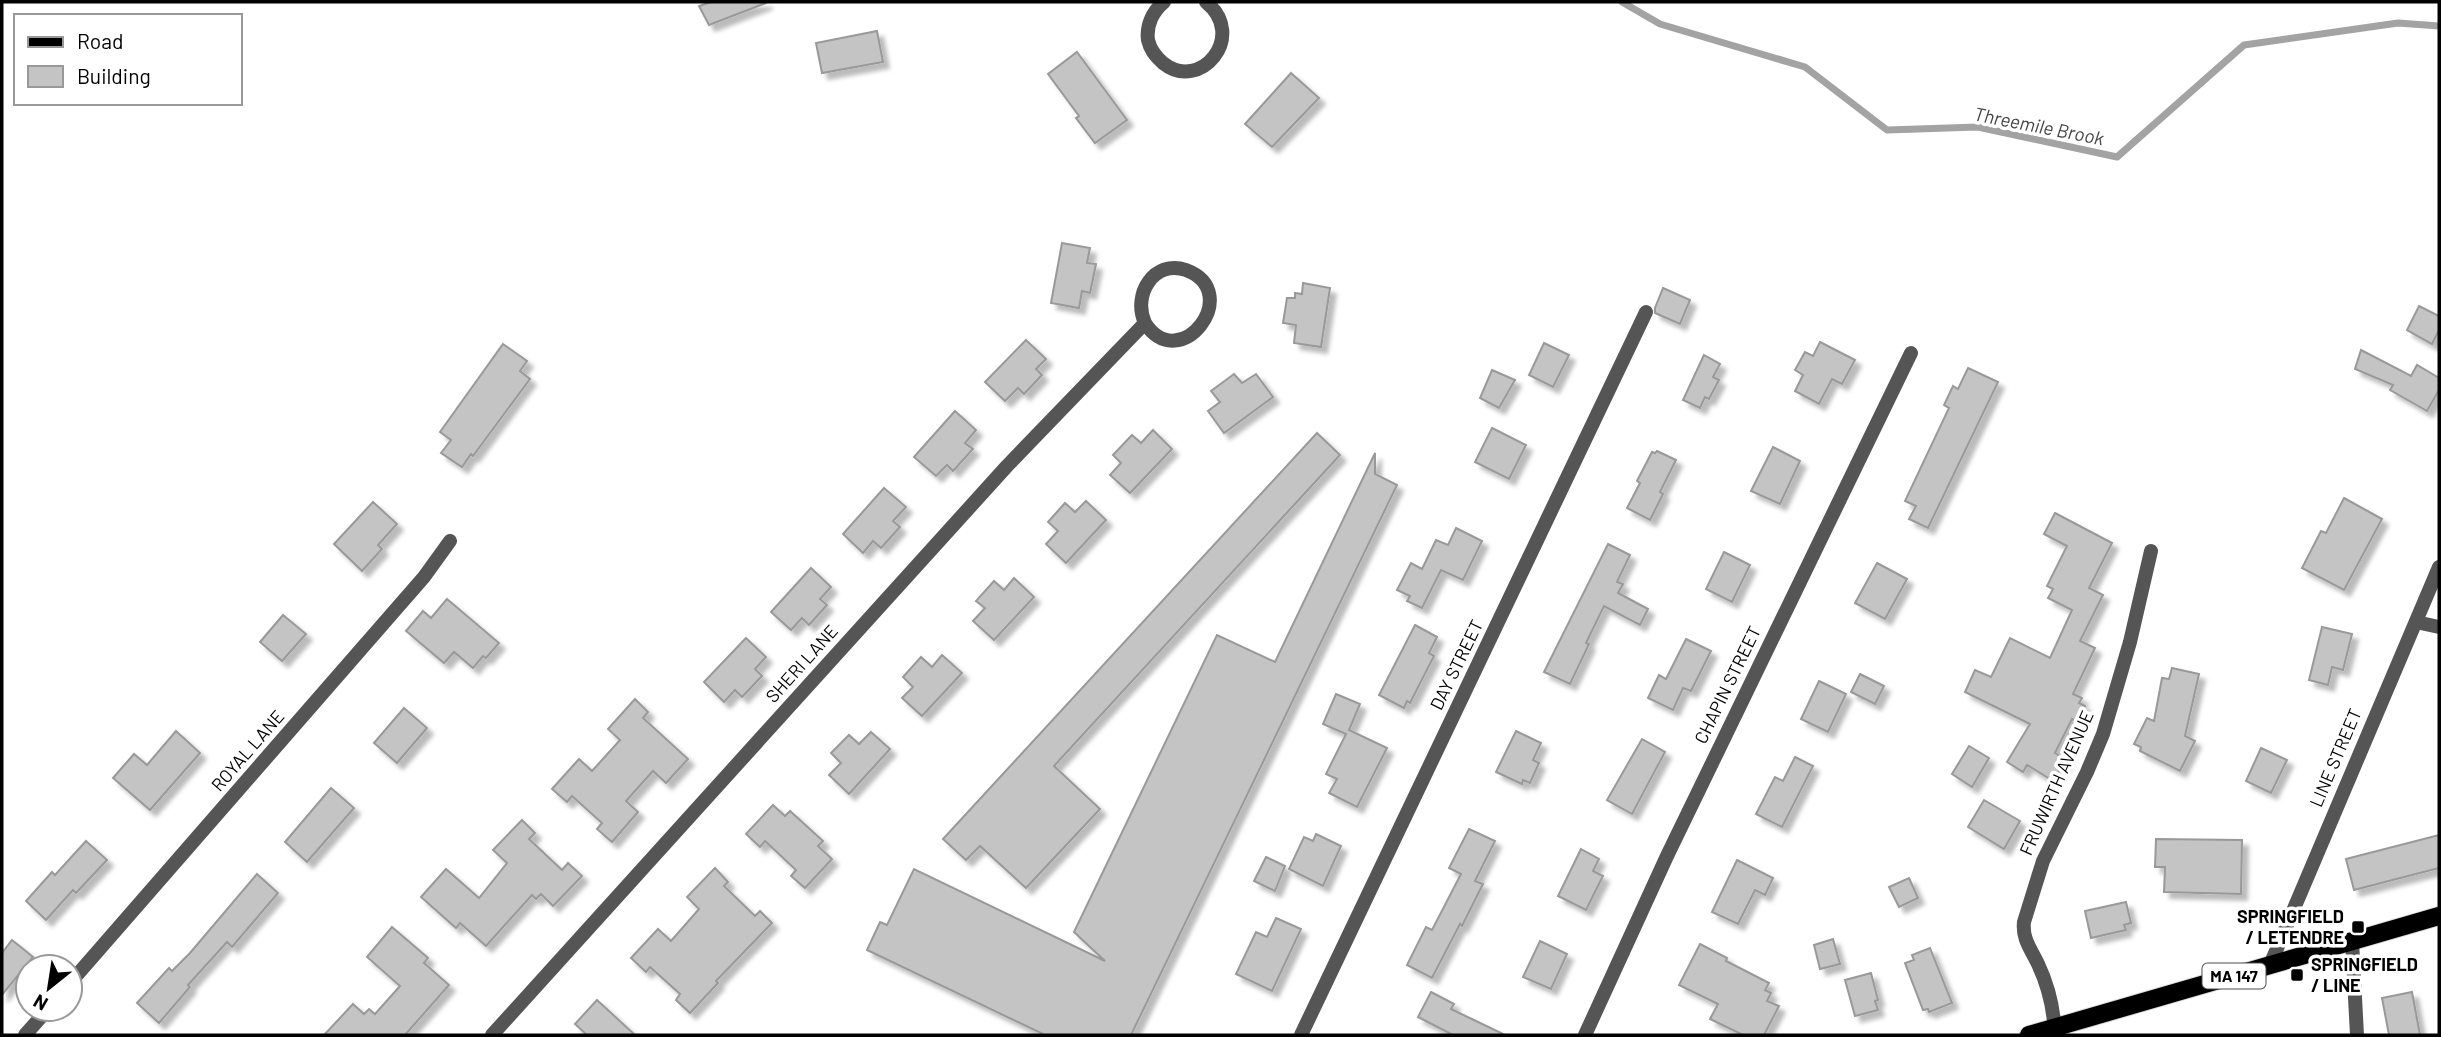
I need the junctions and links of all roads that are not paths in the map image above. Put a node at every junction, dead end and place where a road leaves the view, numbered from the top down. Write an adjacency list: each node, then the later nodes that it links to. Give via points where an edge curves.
1 (1206, 2): 2 (street, via 1220,18 1223,39 1213,59 1188,71 1168,66 1150,45 1149,25)
2 (1159, 3)
3 (1646, 312): 17 (street, DAY STREET)
4 (1144, 323): 4 (street, via 1140,309 1145,288 1150,278 1164,269 1187,270 1207,288 1208,314 1192,334 1168,340); 16 (street, SHERI LANE, via 1007,466)
5 (1910, 353): 18 (street, CHAPIN STREET)
6 (450, 541): 14 (street, ROYAL LANE, via 424,577)
7 (2151, 551): 15 (street, FRUWIRTH AVENUE, via 2106,725 2043,861 2024,922 2026,943 2053,1004)
8 (2439, 567): 9 (street, LINE STREET)
9 (2416, 622): 10 (street); 13 (street, LINE STREET)
10 (2439, 627)
11 (2439, 916): 12 (main road, MA 147)
12 (2352, 941): 13 (main road, MA 147); 20 (street)
13 (2270, 965): 15 (main road, MA 147)
14 (84, 968)
15 (2054, 1032): 19 (main road, MA 147)
16 (492, 1035)
17 (1301, 1035)
18 (1585, 1035)
19 (2029, 1035)
20 (2357, 1035)

